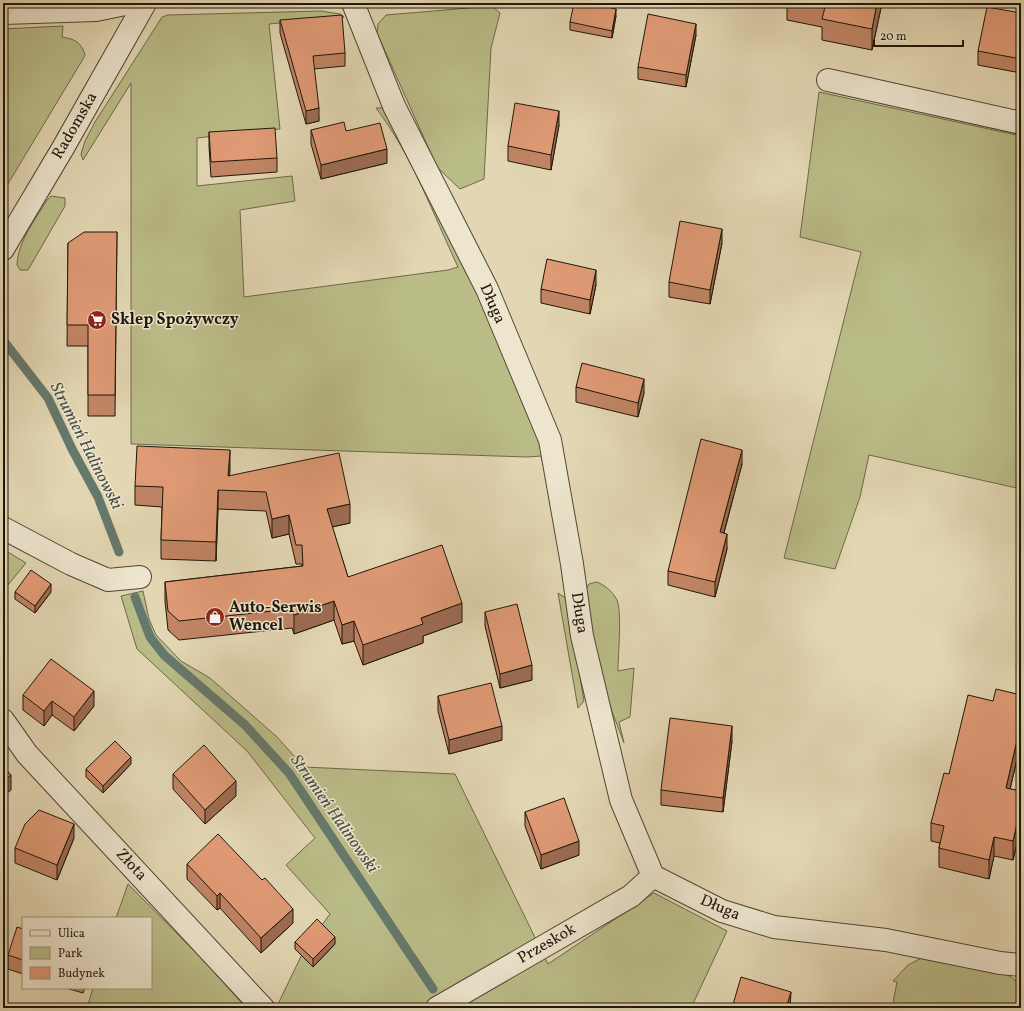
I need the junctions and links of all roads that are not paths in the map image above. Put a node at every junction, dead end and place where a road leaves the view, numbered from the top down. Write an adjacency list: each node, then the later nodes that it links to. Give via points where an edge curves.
1 (130, 3): 4 (street, via 96,10)
2 (145, 3): 7 (street, Radomska)
3 (353, 3): 11 (street, Długa, via 394,106 487,289 550,440 582,636 621,800)
4 (3, 13)
5 (828, 80): 6 (street)
6 (1021, 123)
7 (3, 249)
8 (3, 528): 9 (street, via 71,564 108,580)
9 (140, 577)
10 (3, 720): 13 (street, Złota, via 27,754)
11 (653, 876): 12 (street, Długa, via 722,911 774,927 886,940 1000,964); 14 (street, Przeskok, via 631,896)
12 (1021, 965)
13 (263, 1008)
14 (437, 1008)

